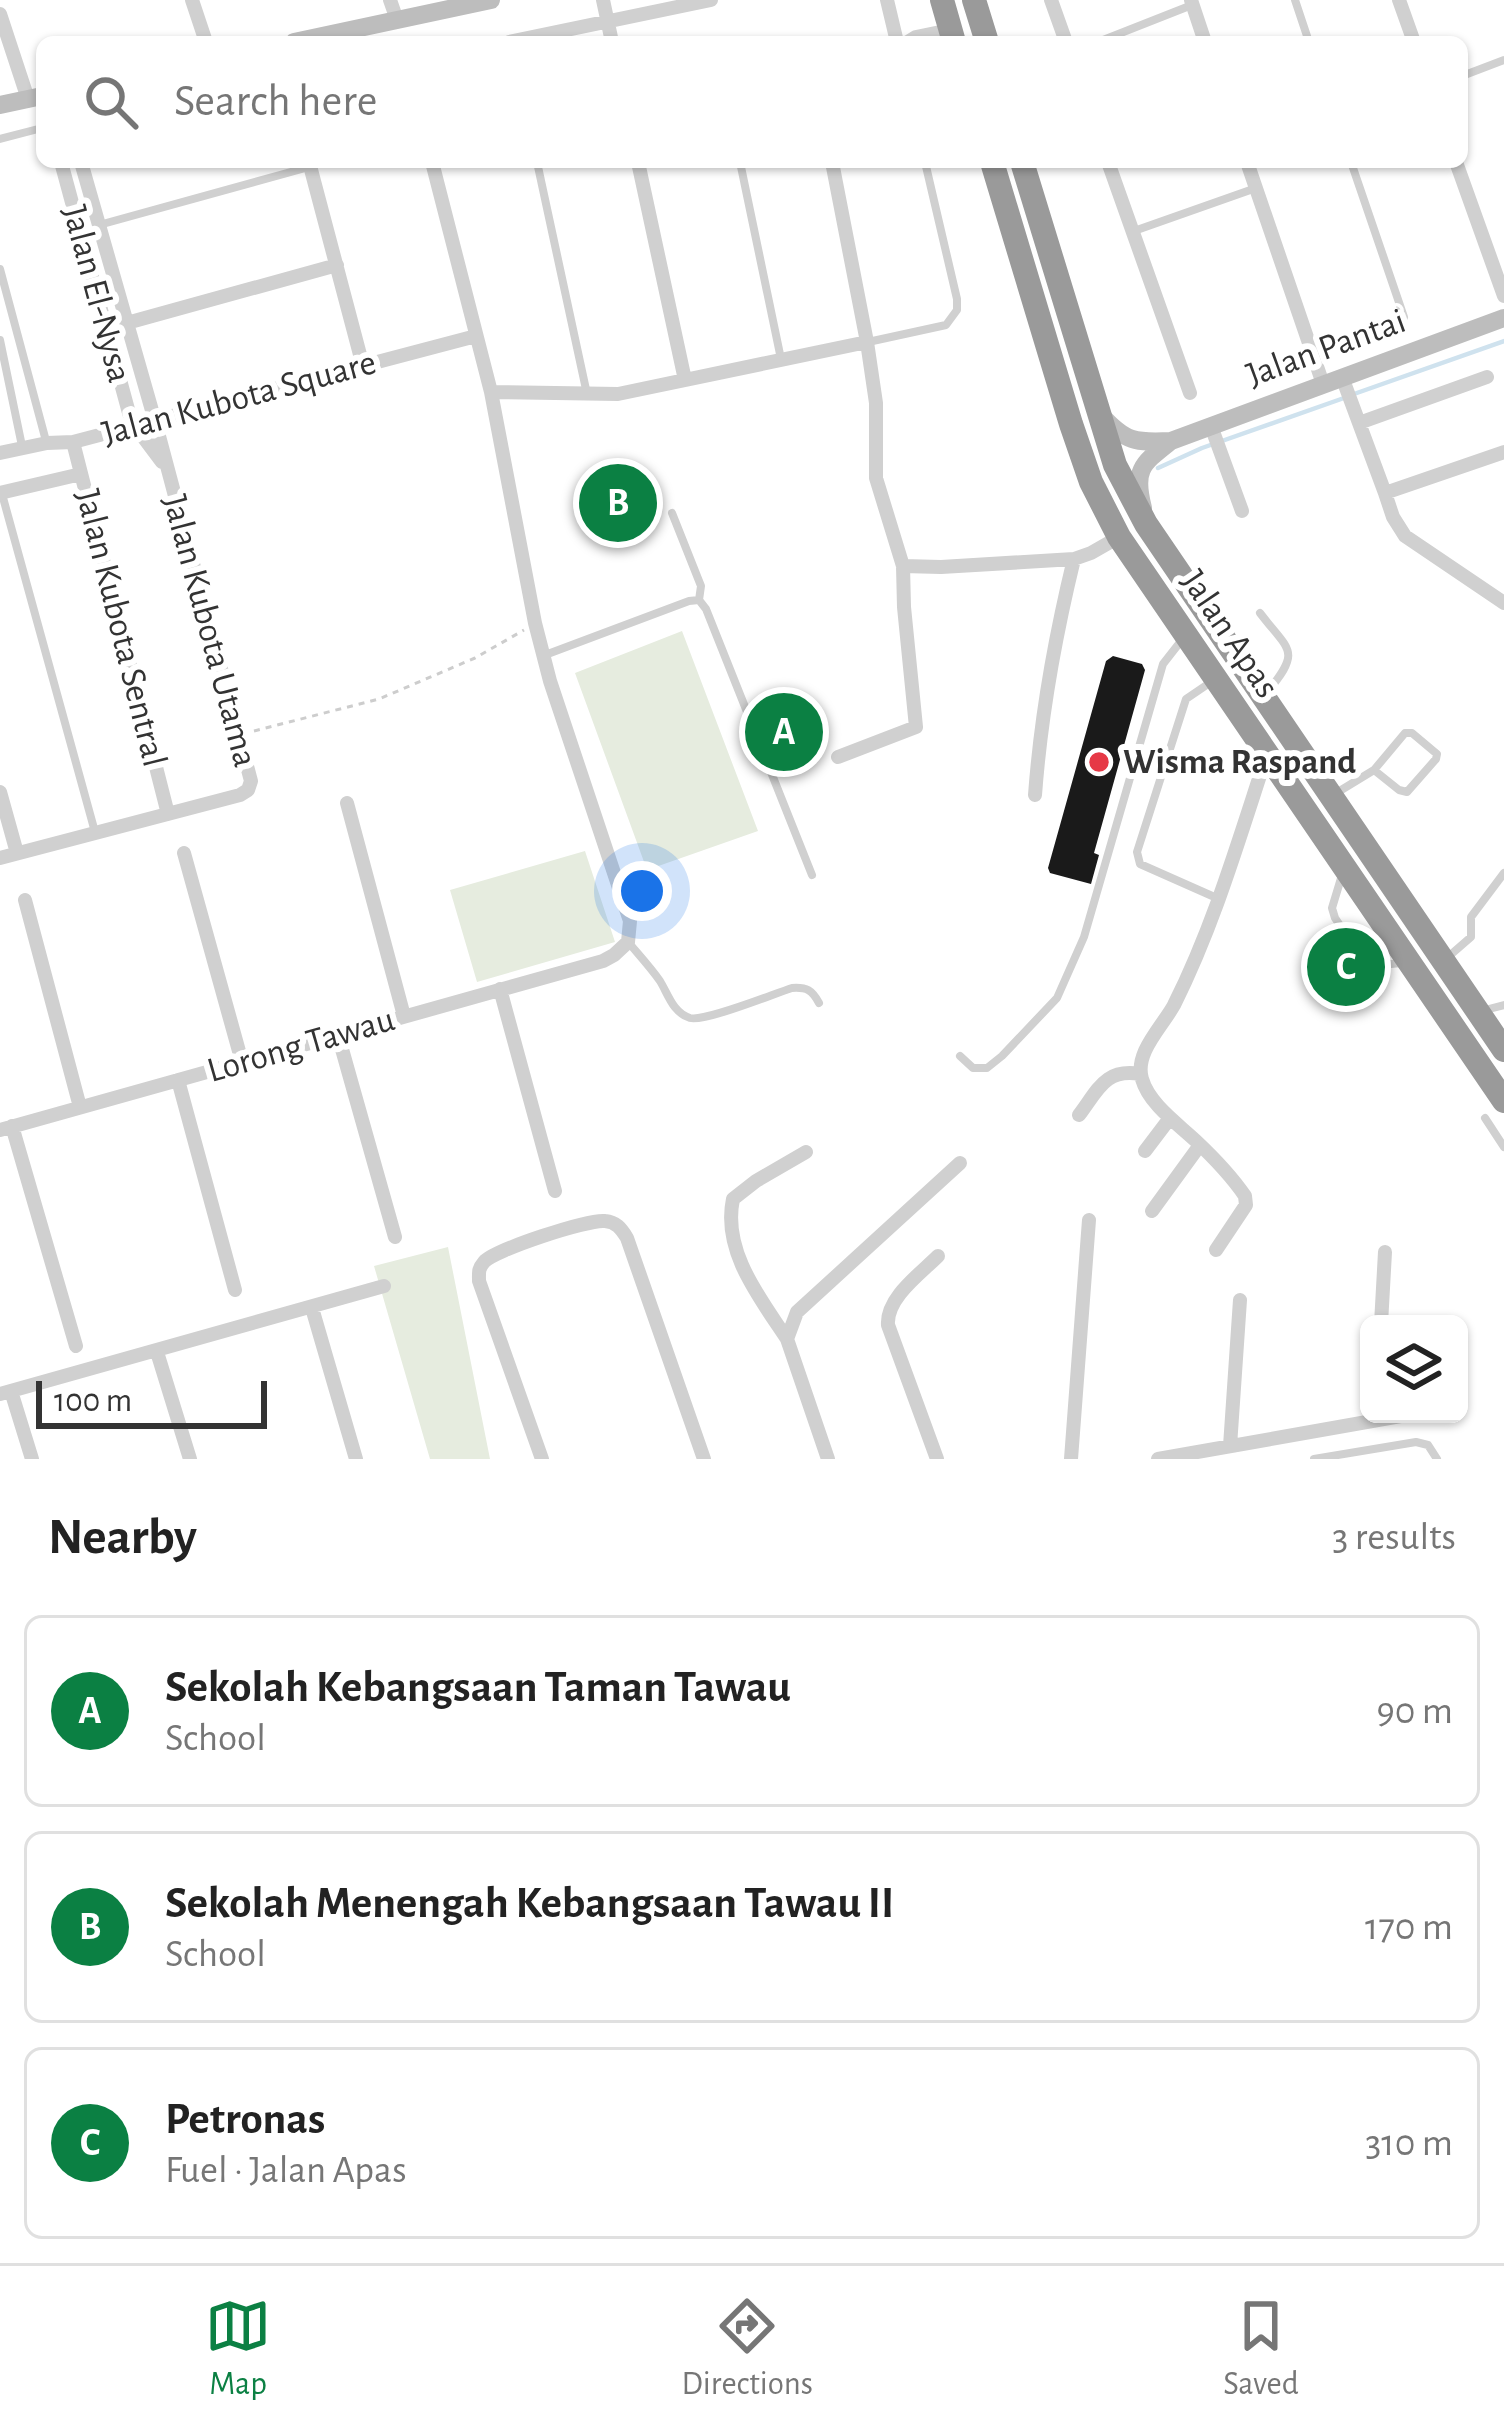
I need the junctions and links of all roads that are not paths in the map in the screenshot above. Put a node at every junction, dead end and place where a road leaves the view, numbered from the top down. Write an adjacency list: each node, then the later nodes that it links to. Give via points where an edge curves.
1 (192, 0): 16 (street)
2 (390, 0): 14 (street)
3 (491, 0): 14 (street)
4 (711, 0): 15 (street)
5 (887, 0): 20 (street)
6 (942, 0): 21 (highway)
7 (974, 0): 22 (highway)
8 (1051, 0): 23 (street)
9 (1295, 0): 26 (lane)
10 (1399, 0): 27 (street)
11 (604, 2): 15 (street)
12 (1192, 3): 24 (lane); 25 (street)
13 (0, 14): 30 (street)
14 (397, 20): 17 (street)
15 (608, 22): 18 (street); 19 (street)
16 (204, 36)
17 (323, 36)
18 (539, 36)
19 (611, 36)
20 (896, 36)
21 (968, 36)
22 (969, 36)
23 (1064, 36)
24 (1112, 36)
25 (1203, 36)
26 (1307, 36)
27 (1412, 36)
28 (1504, 60): 29 (lane)
29 (1468, 74)
30 (35, 97): 31 (street)
31 (0, 105)
32 (36, 130): 33 (lane)
33 (0, 139)
34 (63, 168): 59 (street, Jalan El-Nysa)
35 (83, 168): 51 (street, Jalan El-Nysa)
36 (296, 168): 51 (lane)
37 (311, 168): 53 (street)
38 (434, 168): 60 (street)
39 (538, 168): 70 (lane)
40 (639, 168): 66 (street)
41 (741, 168): 63 (lane)
42 (833, 168): 62 (street)
43 (926, 168): 62 (lane, via 958,310 946,325)
44 (994, 168): 89 (highway, Jalan Apas, via 1071,424)
45 (1024, 168): 71 (highway, Jalan Apas)
46 (1110, 168): 52 (street)
47 (1249, 168): 50 (street)
48 (1353, 168): 56 (lane)
49 (1458, 168): 55 (street)
50 (1256, 188): 52 (lane); 67 (street)
51 (99, 225): 58 (street, Jalan El-Nysa)
52 (1133, 232): 69 (street)
53 (337, 265): 58 (street); 64 (street)
54 (0, 269): 77 (lane)
55 (1504, 296)
56 (1404, 317)
57 (1504, 318): 67 (street, Jalan Pantai)
58 (125, 323): 59 (street); 73 (street, Jalan El-Nysa)
59 (106, 329): 74 (street, Jalan El-Nysa)
60 (476, 336): 64 (street, Jalan Kubota Square); 68 (street)
61 (0, 340): 79 (lane)
62 (867, 342): 63 (street); 91 (street, via 876,478)
63 (781, 360): 66 (street)
64 (363, 366): 73 (street, Jalan Kubota Square)
65 (1487, 377): 72 (street)
66 (685, 380): 70 (street)
67 (1337, 383): 72 (street); 75 (street, Jalan Pantai)
68 (491, 392): 70 (street); 96 (street)
69 (1190, 393)
70 (586, 394)
71 (1096, 410): 76 (street, via 1127,439); 88 (highway, Jalan Apas)
72 (1357, 417): 85 (street)
73 (155, 421): 74 (street, Jalan Kubota Square); 82 (street, Jalan Kubota Utama)
74 (135, 426): 78 (street, Jalan Kubota Square); 82 (street, Jalan Kubota Utama)
75 (1213, 431): 76 (street, Jalan Pantai); 86 (street)
76 (1171, 441): 88 (street, via 1138,476)
77 (46, 442): 78 (street, Jalan Kubota Square); 79 (street, Jalan Kubota Square)
78 (73, 442): 83 (street, Jalan Kubota Sentral)
79 (23, 448): 80 (street, Jalan Kubota Square)
80 (0, 452)
81 (1504, 452): 85 (street)
82 (169, 472): 106 (street, Jalan Kubota Utama, via 251,781 240,795)
83 (81, 474): 84 (street); 106 (street, Jalan Kubota Sentral)
84 (1, 493): 107 (lane)
85 (1384, 493): 93 (street, via 1405,536)
86 (1242, 511)
87 (672, 513): 92 (lane, via 701,586)
88 (1146, 524): 98 (highway, Jalan Apas)
89 (1119, 537): 90 (street); 95 (highway, Jalan Apas)
90 (1074, 559): 91 (street); 103 (street, via 1052,654)
91 (903, 566): 100 (street, via 916,727)
92 (699, 601): 96 (lane); 112 (lane)
93 (1504, 603)
94 (1260, 613): 98 (lane, via 1289,657)
95 (1187, 636): 97 (highway, Jalan Apas); 126 (lane, via 1163,664 1084,937 1057,998 987,1068)
96 (543, 655): 116 (street, via 630,921)
97 (1217, 678): 99 (highway, Jalan Apas); 114 (lane, via 1186,699 1137,851 1140,864)
98 (1263, 697): 104 (highway, Jalan Apas)
99 (1268, 754): 111 (highway, Jalan Apas); 114 (street)
100 (838, 757)
101 (1374, 770): 101 (lane, via 1407,792 1437,754 1405,733); 104 (lane)
102 (0, 792): 108 (street)
103 (1035, 795)
104 (1330, 796): 118 (highway, Jalan Apas)
105 (347, 803): 123 (street)
106 (168, 814): 107 (street)
107 (95, 833): 108 (street)
108 (17, 853): 110 (street)
109 (184, 853): 127 (street)
110 (0, 858)
111 (1345, 866): 117 (highway, Jalan Apas); 117 (lane, via 1335,918 1364,961)
112 (812, 874)
113 (1504, 874): 118 (lane, via 1471,917 1471,938)
114 (1220, 899): 128 (street)
115 (25, 900): 130 (street)
116 (628, 942): 119 (street, Lorong Tawau, via 603,961); 120 (lane, via 668,999 692,1018 792,988 812,991)
117 (1408, 962): 131 (highway, Jalan Apas)
118 (1442, 962): 122 (highway, Jalan Apas)
119 (500, 989): 123 (street, Lorong Tawau); 140 (street)
120 (819, 1003)
121 (1504, 1005): 122 (lane)
122 (1478, 1012): 125 (highway, Jalan Apas)
123 (404, 1016): 124 (street, Lorong Tawau)
124 (338, 1035): 127 (street, Lorong Tawau); 143 (street)
125 (1504, 1050)
126 (960, 1056)
127 (242, 1062): 129 (street, Lorong Tawau)
128 (1140, 1074): 132 (street, via 1107,1078); 133 (street)
129 (178, 1080): 130 (street, Lorong Tawau); 148 (street)
130 (80, 1107): 134 (street, Lorong Tawau)
131 (1494, 1109): 136 (lane)
132 (1079, 1114)
133 (1170, 1118): 135 (street); 137 (street)
134 (6, 1128): 153 (street)
135 (1200, 1145): 141 (street); 144 (street, via 1245,1196)
136 (1504, 1147)
137 (1145, 1151)
138 (806, 1152): 152 (street, via 733,1199 730,1213 740,1262)
139 (960, 1163): 152 (street, via 797,1312)
140 (556, 1190)
141 (1152, 1211)
142 (1090, 1220): 165 (street)
143 (395, 1237)
144 (1216, 1250)
145 (1385, 1252): 151 (street)
146 (938, 1256): 164 (street, via 887,1312)
147 (384, 1286): 150 (street)
148 (235, 1290)
149 (1240, 1300): 157 (street)
150 (312, 1308): 154 (street); 160 (street)
151 (1382, 1315)
152 (787, 1339): 163 (street)
153 (76, 1346)
154 (158, 1352): 155 (street); 159 (street)
155 (6, 1393): 158 (street)
156 (1360, 1421): 157 (street)
157 (1230, 1446): 166 (street)
158 (32, 1459)
159 (190, 1459)
160 (356, 1459)
161 (542, 1459): 162 (street, via 479,1273 496,1254 601,1220 627,1238)
162 (704, 1459)
163 (828, 1459)
164 (937, 1459)
165 (1071, 1459)
166 (1158, 1459)
167 (1314, 1459): 168 (lane, via 1416,1442)
168 (1437, 1459)

